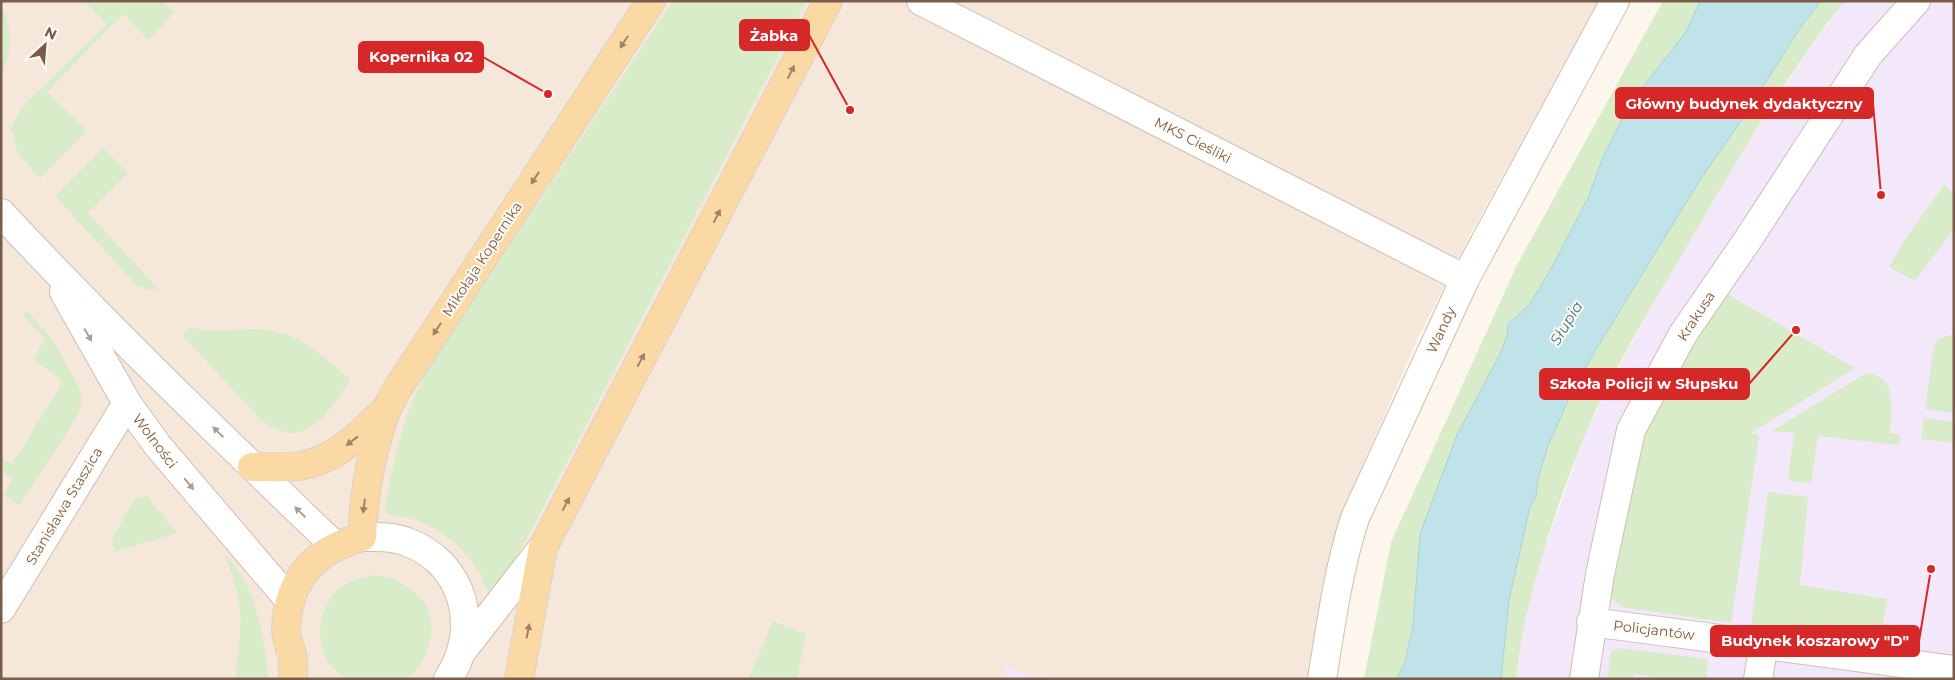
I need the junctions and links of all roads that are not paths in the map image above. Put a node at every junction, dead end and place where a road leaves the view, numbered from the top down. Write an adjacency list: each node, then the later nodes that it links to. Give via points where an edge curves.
1 (651, 1): 10 (main road, Mikołaja Kopernika, one-way to 10, via 422,350)
2 (828, 1): 14 (main road, one-way to 2)
3 (921, 1): 8 (street, MKS Cieśliki)
4 (1615, 1): 8 (street, Wandy)
5 (1916, 1): 17 (street, Krakusa, via 1868,55 1683,334 1631,430)
6 (1, 212): 7 (street, Wolności)
7 (47, 263): 9 (street, Wolności, one-way to 9); 11 (street, Wolności, one-way to 7)
8 (1465, 279): 24 (street, Wandy, via 1350,532)
9 (127, 403): 15 (street, Wolności, one-way to 15, via 188,483); 16 (street, Stanisława Staszica)
10 (388, 408): 11 (main road, one-way to 11, via 354,440 320,460 301,466); 12 (main road, Mikołaja Kopernika, one-way to 12, via 369,475)
11 (252, 467): 13 (street, Wolności, one-way to 11)
12 (362, 537): 13 (main road); 19 (street, via 384,536 407,541 428,552 445,568 465,609)
13 (335, 546): 15 (main road, via 315,560 300,578)
14 (543, 547): 19 (street); 23 (main road, one-way to 14)
15 (290, 601): 21 (main road, via 286,630)
16 (1, 609)
17 (1592, 622): 18 (street, Policjantów); 25 (street, Krakusa)
18 (1764, 644): 20 (street, Policjantów); 26 (street)
19 (463, 650): 22 (street)
20 (1954, 670)
21 (296, 672)
22 (448, 679)
23 (519, 679)
24 (1322, 679)
25 (1584, 679)
26 (1758, 679)

